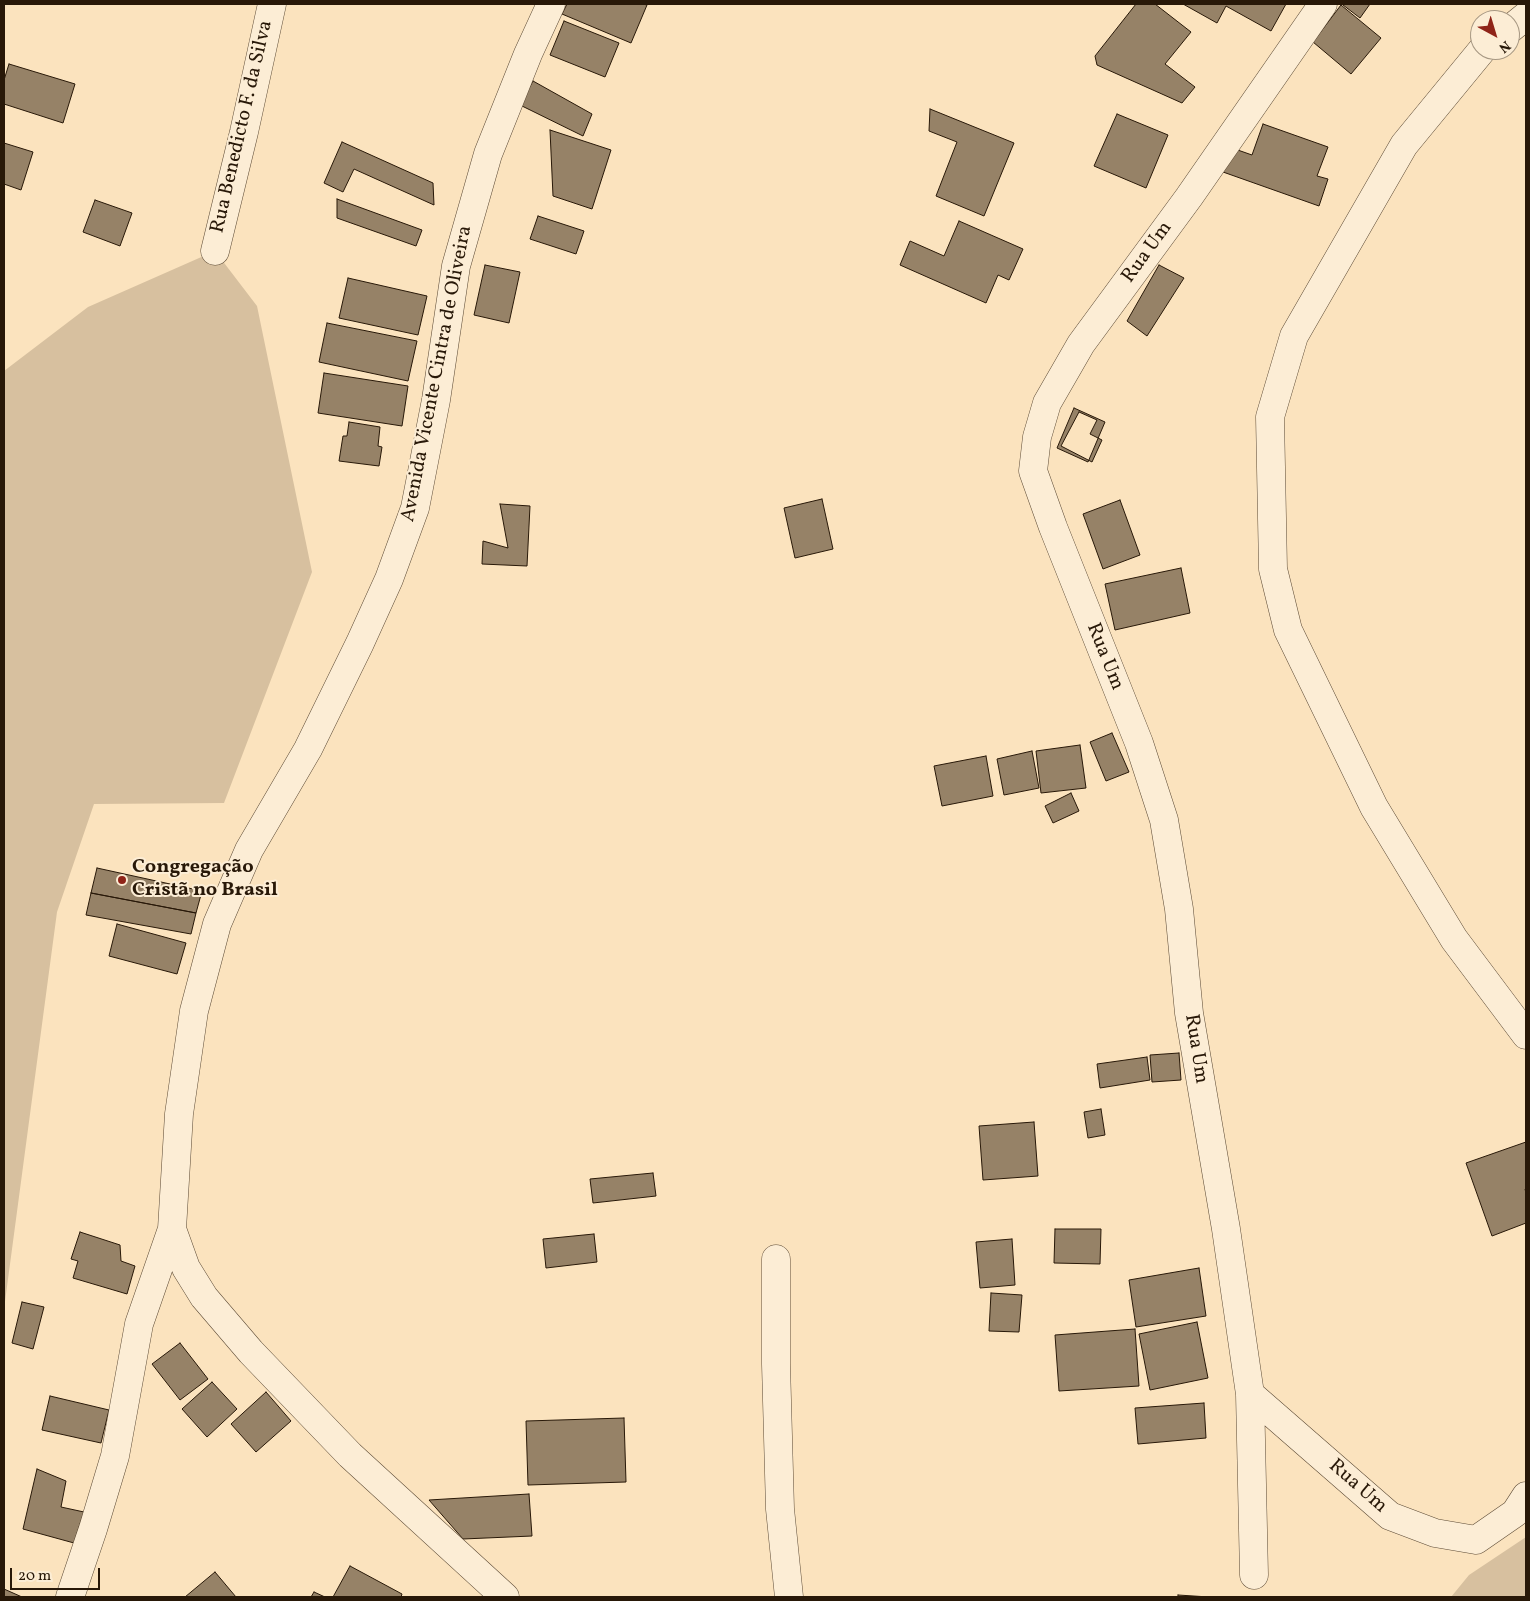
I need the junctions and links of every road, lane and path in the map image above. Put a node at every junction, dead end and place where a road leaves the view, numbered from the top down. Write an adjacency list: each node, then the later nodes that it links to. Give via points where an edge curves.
1 (272, 4): 5 (street, Rua Benedicto F. da Silva)
2 (551, 4): 7 (street, Avenida Vicente Cintra de Oliveira, via 488,154 456,266 436,400 415,508 389,579 360,643 308,749 248,850 217,924 194,1011 179,1114)
3 (1323, 4): 9 (street, Rua Um, via 1189,197 1081,344 1047,403 1036,437 1033,470 1139,743 1164,820 1179,909 1189,1013)
4 (1474, 60): 6 (street, via 1404,145 1294,336 1270,417 1273,569 1288,630 1374,807 1454,939)
5 (215, 251)
6 (1526, 1035)
7 (172, 1229): 12 (street, Avenida Vicente Cintra de Oliveira, via 139,1324 115,1456); 13 (street, via 186,1268 204,1297 251,1352 350,1455)
8 (776, 1260): 14 (street, via 780,1509)
9 (1250, 1394): 10 (street, Rua Um, via 1390,1516 1435,1534 1476,1540 1515,1513); 11 (street, Rua Um)
10 (1526, 1496)
11 (1254, 1575)
12 (70, 1597)
13 (505, 1597)
14 (789, 1597)

